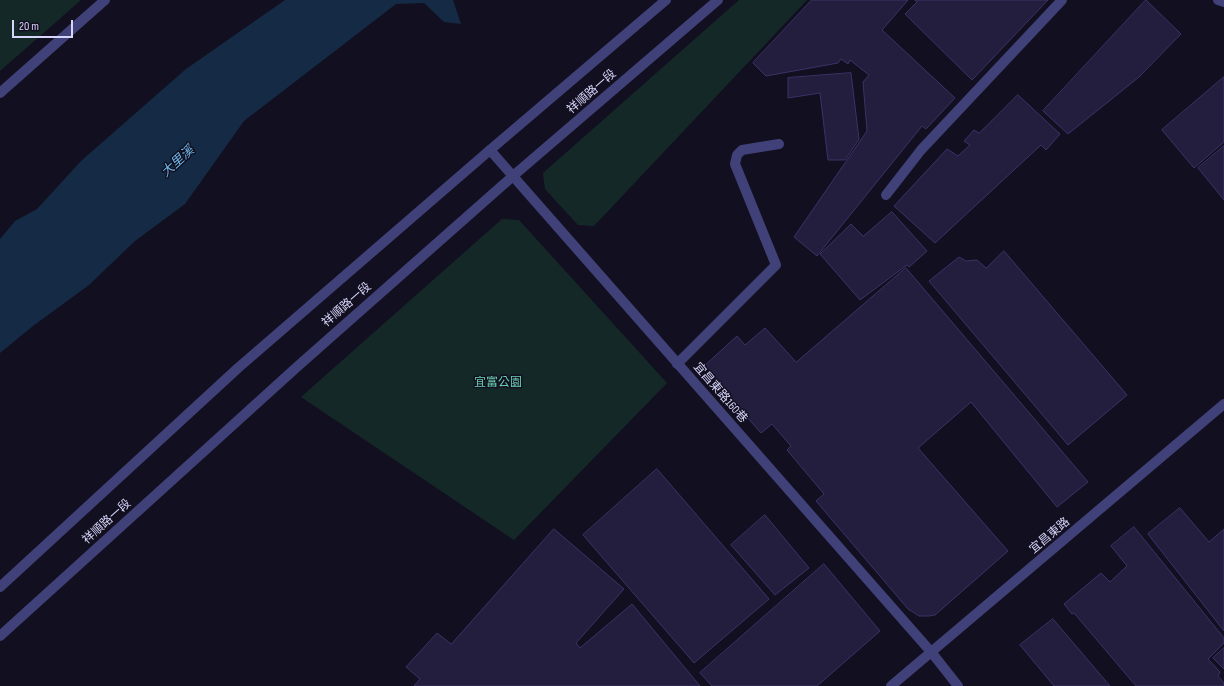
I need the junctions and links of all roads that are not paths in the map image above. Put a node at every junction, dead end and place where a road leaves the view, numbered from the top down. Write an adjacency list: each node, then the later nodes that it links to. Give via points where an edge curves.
1 (105, 0): 7 (street)
2 (666, 0): 9 (street, 祥順路一段)
3 (718, 0): 10 (street, 祥順路一段)
4 (1062, 0): 11 (street, via 921,150)
5 (1218, 0): 6 (street)
6 (1224, 2)
7 (0, 93)
8 (779, 144): 12 (street, via 742,150 737,155 735,164 776,265)
9 (490, 150): 10 (street, 宜昌東路160巷); 14 (street, 祥順路一段, via 238,368)
10 (513, 176): 12 (street, 宜昌東路160巷); 15 (street, 祥順路一段, via 298,366)
11 (886, 195)
12 (677, 364): 16 (street, 宜昌東路160巷)
13 (1224, 404): 16 (street, 宜昌東路)
14 (0, 587)
15 (0, 636)
16 (932, 653): 17 (street, 宜昌東路); 18 (street, 宜昌東路160巷)
17 (891, 686)
18 (958, 686)

